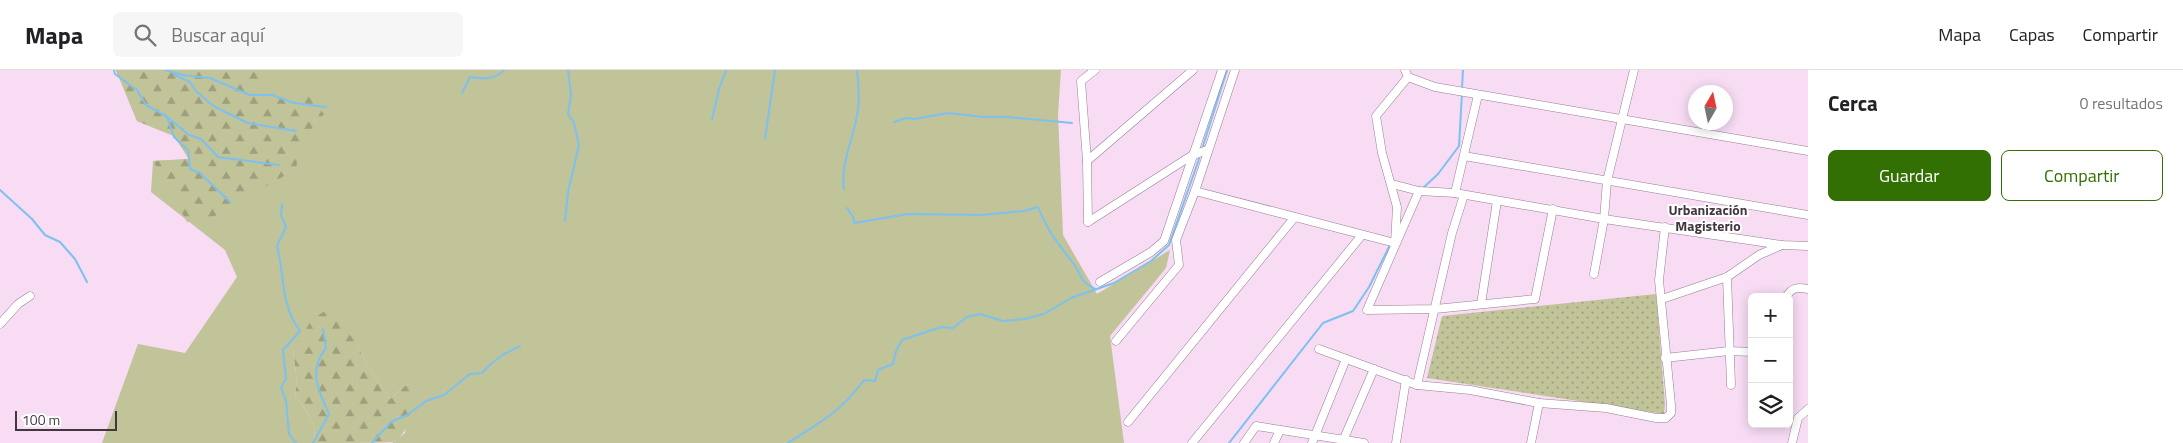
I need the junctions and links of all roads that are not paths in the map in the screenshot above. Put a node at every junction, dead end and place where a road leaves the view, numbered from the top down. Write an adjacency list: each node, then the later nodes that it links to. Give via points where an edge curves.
1 (1095, 70): 13 (street, via 1081,82)
2 (1192, 70): 13 (street)
3 (1222, 70): 11 (street)
4 (1235, 70): 9 (street)
5 (1634, 70): 8 (street)
6 (1406, 74): 7 (street, via 1435,87); 15 (street, via 1376,116 1382,153)
7 (1478, 95): 8 (street); 12 (street)
8 (1622, 119): 10 (street); 14 (street)
9 (1207, 150): 11 (street); 16 (street)
10 (1808, 151)
11 (1193, 155): 13 (street, via 1088,222); 32 (street, via 1164,241)
12 (1464, 156): 14 (street); 18 (street)
13 (1087, 160)
14 (1607, 180): 22 (street); 24 (street)
15 (1392, 184): 17 (street); 27 (street, via 1397,207)
16 (1195, 191): 23 (street); 40 (street, via 1176,240 1179,265)
17 (1419, 192): 18 (street); 27 (street)
18 (1454, 193): 19 (street)
19 (1464, 195): 20 (street); 38 (street)
20 (1498, 201): 21 (street); 37 (street)
21 (1553, 208): 24 (street); 37 (street, via 1535,299)
22 (1808, 215)
23 (1294, 218): 26 (street); 52 (street)
24 (1604, 219): 25 (street); 30 (street)
25 (1665, 226): 28 (street); 36 (street, via 1659,280)
26 (1362, 235): 27 (street); 56 (street)
27 (1395, 243): 38 (street, via 1367,310)
28 (1782, 245): 29 (street); 31 (street, via 1759,255)
29 (1808, 246)
30 (1594, 274)
31 (1727, 277): 36 (street); 42 (street)
32 (1100, 282)
33 (1808, 289): 34 (street, via 1796,287)
34 (1788, 293)
35 (30, 296): 39 (street)
36 (1662, 299): 44 (street)
37 (1481, 304): 38 (street)
38 (1435, 309): 48 (street)
39 (0, 324)
40 (1116, 340)
41 (1319, 349): 45 (street)
42 (1729, 351): 43 (street); 44 (street); 49 (street)
43 (1748, 352)
44 (1665, 358): 50 (street, via 1671,413 1666,418 1606,408)
45 (1346, 359): 46 (street); 54 (street)
46 (1374, 369): 47 (street); 55 (street)
47 (1406, 380): 48 (street); 60 (street)
48 (1418, 385): 50 (street, via 1470,390)
49 (1731, 385)
50 (1539, 403): 61 (street)
51 (1808, 409): 62 (street, via 1798,418)
52 (1128, 422)
53 (1280, 430): 54 (street); 57 (street, via 1256,426); 58 (street)
54 (1314, 439): 55 (street)
55 (1343, 441): 59 (street)
56 (1192, 443)
57 (1244, 443)
58 (1274, 443)
59 (1364, 443)
60 (1396, 443)
61 (1531, 443)
62 (1792, 443)

